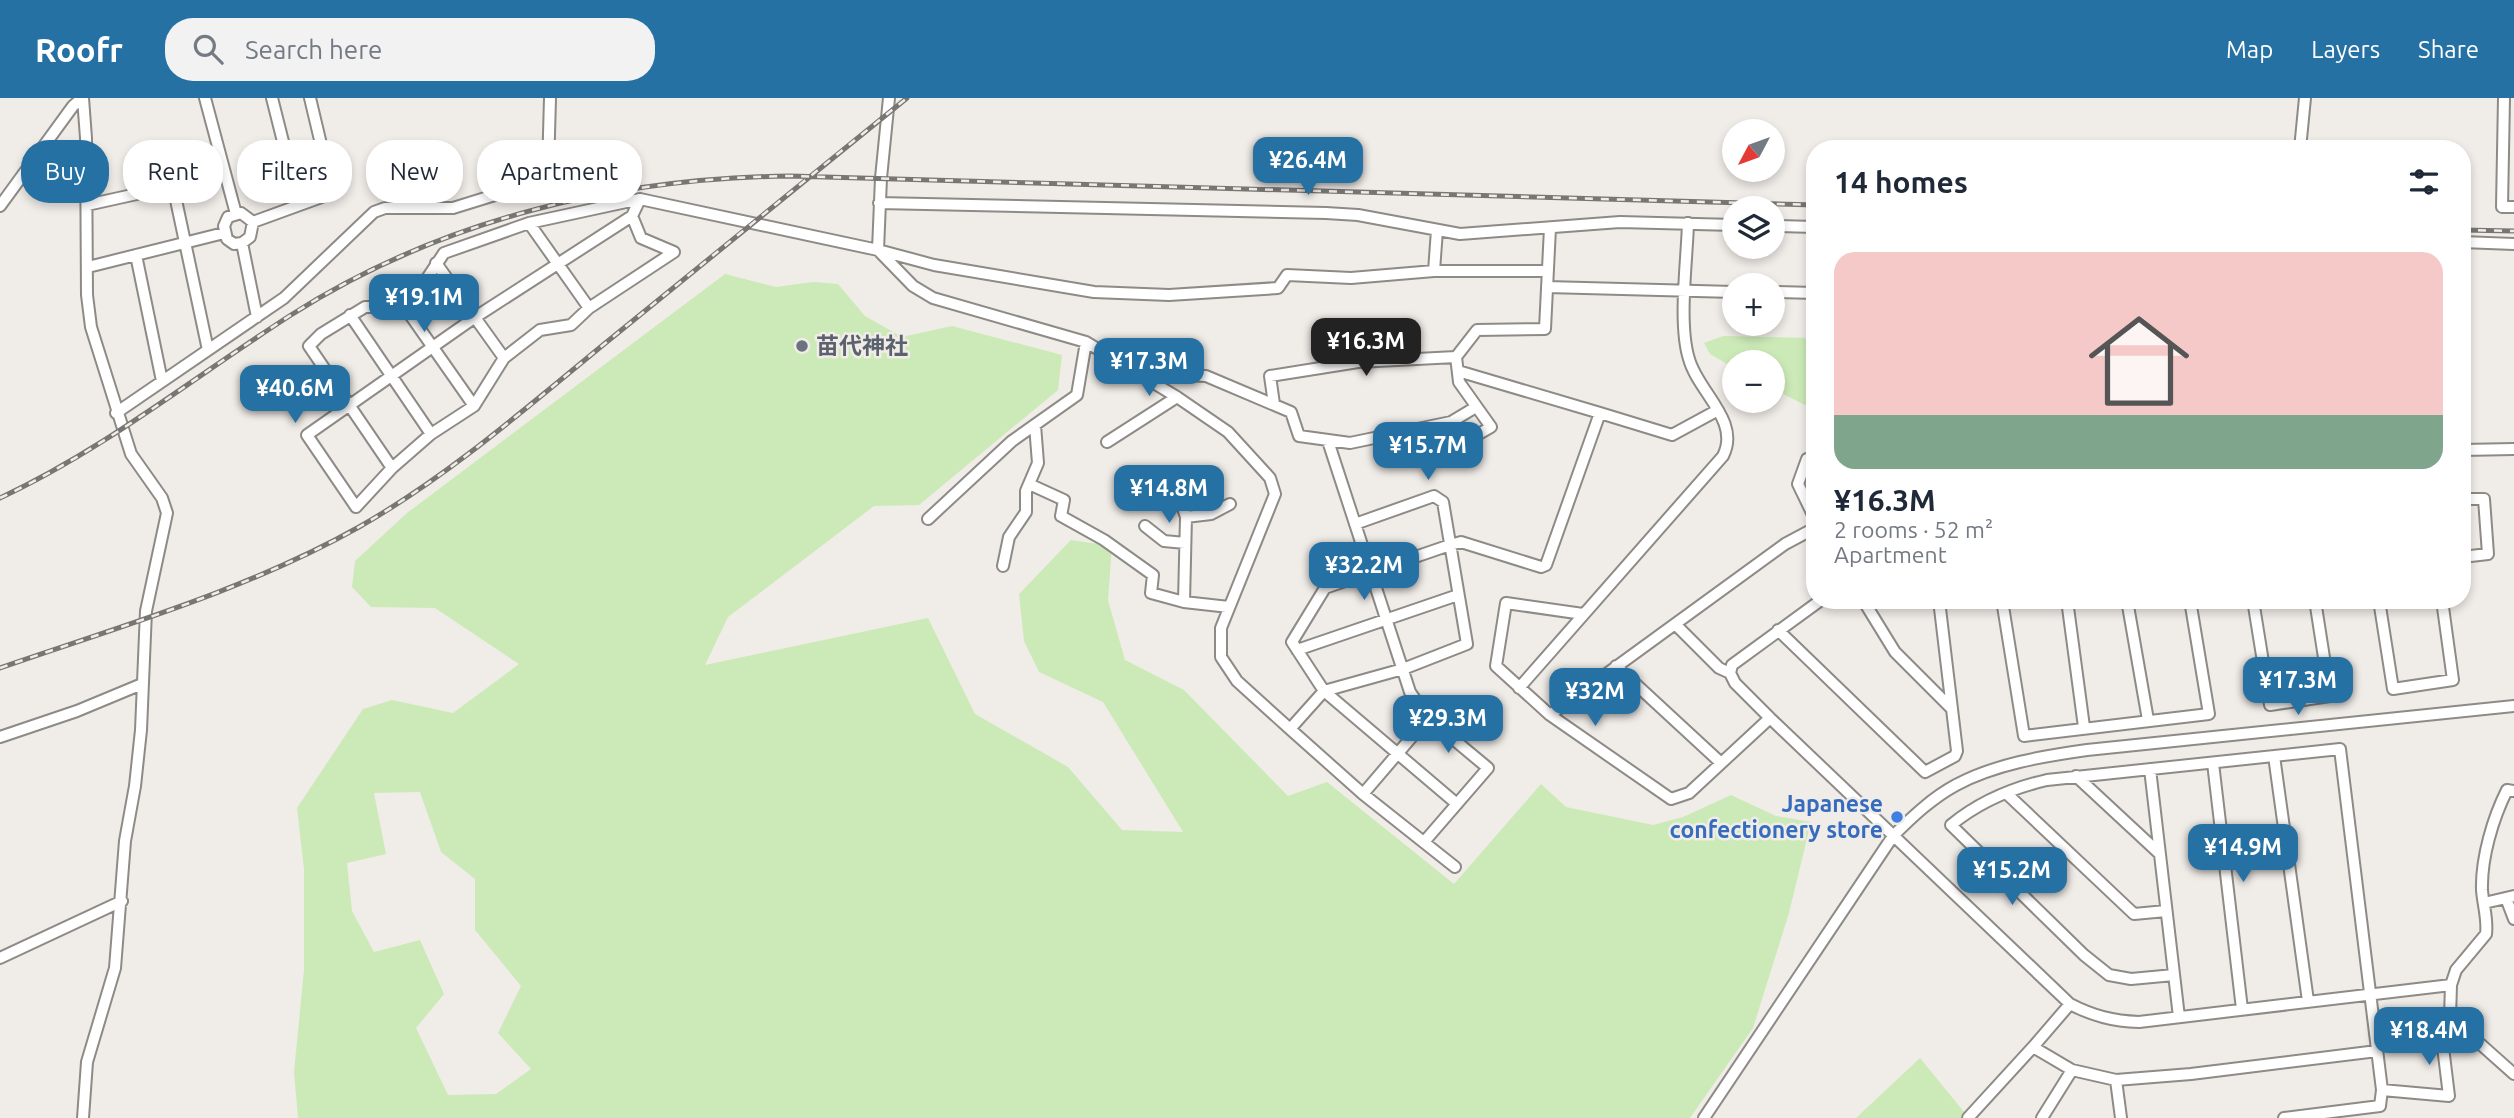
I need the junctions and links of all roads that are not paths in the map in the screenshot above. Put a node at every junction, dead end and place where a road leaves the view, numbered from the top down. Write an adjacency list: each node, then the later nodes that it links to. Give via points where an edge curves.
1 (83, 98): 14 (street); 16 (street)
2 (205, 98): 18 (street)
3 (272, 98): 15 (street)
4 (310, 98): 15 (street, via 331,186 330,194)
5 (550, 98): 48 (street, via 548,170 541,181 453,208 374,212 284,298)
6 (889, 98): 13 (street)
7 (2305, 98): 9 (street)
8 (2504, 98): 17 (street, via 2502,207)
9 (2301, 140)
10 (642, 199): 33 (street)
11 (622, 203): 21 (street)
12 (638, 203): 19 (street)
13 (879, 203): 27 (street, via 1326,213); 33 (street)
14 (87, 205): 29 (street, via 173,186); 37 (street)
15 (299, 205): 20 (street)
16 (0, 206)
17 (2514, 207)
18 (236, 214): 20 (street, via 247,215); 28 (street, via 228,216)
19 (632, 216): 35 (street); 46 (street, via 641,238 674,252)
20 (253, 222): 31 (street, via 250,237)
21 (529, 223): 35 (street); 36 (street, via 443,253)
22 (1688, 223): 23 (street); 26 (street); 41 (street)
23 (1722, 224)
24 (1785, 226): 25 (street)
25 (1806, 227)
26 (1550, 228): 27 (street, via 1470,234); 39 (street)
27 (1437, 230): 38 (street)
28 (224, 233): 29 (street); 31 (street, via 234,244)
29 (186, 242): 34 (street); 52 (street)
30 (2471, 242): 32 (street)
31 (242, 243): 48 (street)
32 (2514, 244)
33 (878, 250): 38 (street, via 1023,282 1169,295 1278,288 1287,275 1351,278); 50 (street, via 913,286 933,298)
34 (136, 255): 37 (street); 58 (street)
35 (559, 263): 46 (street); 49 (street)
36 (436, 264): 45 (street, via 419,289); 49 (street)
37 (88, 267): 65 (street, via 91,327)
38 (1434, 271): 39 (street)
39 (1548, 271): 40 (street)
40 (1547, 287): 41 (street); 53 (street, via 1545,329 1476,330)
41 (1686, 291): 42 (street); 64 (street, via 1688,358)
42 (1722, 292)
43 (1785, 292): 44 (street)
44 (1806, 293)
45 (400, 299): 47 (street, via 384,307 365,306); 51 (street)
46 (589, 308): 54 (street, via 571,325 540,330)
47 (350, 315): 57 (street); 61 (street, via 309,346)
48 (257, 317): 52 (street)
49 (474, 318): 51 (street); 54 (street)
50 (1086, 342): 56 (street); 67 (street, via 1077,395)
51 (433, 348): 57 (street); 62 (street)
52 (208, 350): 58 (street)
53 (1456, 357): 55 (street); 60 (street, via 1358,362 1269,376)
54 (504, 358): 62 (street)
55 (1458, 371): 63 (street, via 1459,382); 66 (street)
56 (1138, 373): 59 (street); 60 (street, via 1206,376)
57 (392, 376): 61 (street); 68 (street)
58 (162, 382): 65 (street)
59 (1177, 397): 70 (street); 95 (street, via 1228,432 1274,485 1273,503)
60 (1274, 404): 69 (street, via 1291,412 1299,436)
61 (350, 406): 75 (street); 75 (street, via 307,435 356,507)
62 (474, 406): 68 (street)
63 (1476, 407): 69 (street, via 1451,422 1350,443); 73 (street, via 1491,427)
64 (1718, 410): 66 (street, via 1672,435); 107 (street, via 1728,434 1723,456)
65 (116, 413): 115 (street, via 131,454 162,498 167,513 146,611)
66 (1600, 413): 89 (street, via 1546,565 1461,542)
67 (1035, 425): 78 (street, via 1038,463); 84 (street)
68 (432, 434): 75 (street)
69 (1328, 440): 85 (street)
70 (1107, 442)
71 (2514, 449): 72 (street)
72 (2471, 450)
73 (1431, 456)
74 (1806, 461): 81 (street, via 1798,484)
75 (392, 468)
76 (1171, 472): 79 (street)
77 (1202, 477): 79 (street)
78 (1029, 484): 91 (street, via 1026,512 1009,537); 94 (street, via 1064,500 1061,516 1153,575 1151,593)
79 (1175, 484): 83 (street)
80 (2471, 499): 90 (street, via 2484,499 2488,554)
81 (1806, 500)
82 (1230, 504): 83 (street, via 1211,514)
83 (1186, 517): 88 (street)
84 (928, 519)
85 (1355, 524): 89 (street, via 1434,496 1443,502); 92 (street)
86 (1145, 526): 88 (street, via 1164,541)
87 (1806, 533): 109 (street)
88 (1185, 543): 94 (street)
89 (1450, 545): 92 (street); 93 (street)
90 (2471, 556)
91 (1003, 566)
92 (1371, 572): 108 (street); 111 (street, via 1325,588 1292,642)
93 (1458, 595): 108 (street); 113 (street, via 1467,644)
94 (1184, 602): 95 (street)
95 (1229, 607): 125 (street, via 1219,641 1225,664 1237,681)
96 (1808, 609): 110 (street)
97 (1869, 609): 119 (street, via 1895,652)
98 (1940, 609): 119 (street)
99 (2003, 609): 124 (street, via 2024,736)
100 (2068, 609): 124 (street)
101 (2129, 609): 123 (street)
102 (2191, 609): 123 (street, via 2208,714)
103 (2254, 609): 104 (street, via 2270,705 2330,696)
104 (2316, 609)
105 (2380, 609): 106 (street, via 2393,689 2453,680)
106 (2443, 609)
107 (1583, 614): 116 (street); 116 (street, via 1506,603 1496,666)
108 (1387, 621): 111 (street); 113 (street)
109 (1676, 625): 112 (street); 114 (street, via 1719,668)
110 (1778, 630): 114 (street, via 1732,665); 119 (street, via 1925,772 1957,751)
111 (1297, 650): 117 (street)
112 (1616, 666): 120 (street); 131 (street)
113 (1403, 669): 117 (street); 121 (street, via 1410,692)
114 (1730, 673): 122 (street)
115 (142, 684): 126 (street); 144 (street)
116 (1519, 688): 120 (street)
117 (1324, 691): 125 (street); 127 (street)
118 (2514, 706): 139 (street, via 2044,756 1956,785)
119 (1950, 707)
120 (1550, 715): 131 (street, via 1671,799 1689,793)
121 (1428, 718): 127 (street); 129 (street)
122 (1770, 718): 131 (street); 139 (street)
123 (2148, 720): 124 (street)
124 (2084, 727)
125 (1290, 729): 137 (street)
126 (0, 737)
127 (1397, 755): 137 (street); 138 (street)
128 (2274, 756): 130 (street); 151 (street, via 2340,750); 152 (street)
129 (1479, 760): 132 (street, via 1486,758); 138 (street, via 1488,768)
130 (2213, 762): 133 (street); 154 (street)
131 (1721, 764)
132 (1497, 767)
133 (2150, 769): 134 (street); 141 (street)
134 (2077, 776): 136 (street, via 2023,785); 141 (street)
135 (2514, 791): 145 (street, via 2507,790 2499,806 2485,861)
136 (2006, 793): 146 (street, via 2134,914); 149 (street, via 1968,811 1951,825 2109,975 2131,979)
137 (1363, 794): 140 (street)
138 (1457, 804): 140 (street)
139 (1893, 836): 153 (street); 164 (street)
140 (1424, 842): 142 (street)
141 (2160, 854): 146 (street)
142 (1455, 867)
143 (2510, 897): 145 (street); 147 (street)
144 (122, 901): 148 (street); 163 (street, via 115,968 87,1062)
145 (2484, 903): 150 (street, via 2486,934 2456,970)
146 (2166, 911): 149 (street)
147 (2514, 919)
148 (0, 958)
149 (2174, 975): 155 (street)
150 (2451, 985): 151 (street); 156 (street, via 2450,1017)
151 (2371, 993): 152 (street); 158 (street)
152 (2308, 1001): 154 (street)
153 (2070, 1004): 155 (street, via 2113,1021); 157 (street)
154 (2242, 1009): 155 (street)
155 (2179, 1017)
156 (2460, 1026): 160 (street); 162 (street, via 2443,1047 2449,1096)
157 (2033, 1047): 159 (street); 165 (street)
158 (2377, 1051): 161 (street); 162 (street)
159 (2072, 1070): 161 (street); 166 (street)
160 (2514, 1074)
161 (2116, 1080): 167 (street)
162 (2382, 1090): 168 (street, via 2380,1106)
163 (83, 1118)
164 (1704, 1118)
165 (1968, 1118)
166 (2042, 1118)
167 (2121, 1118)
168 (2284, 1118)

